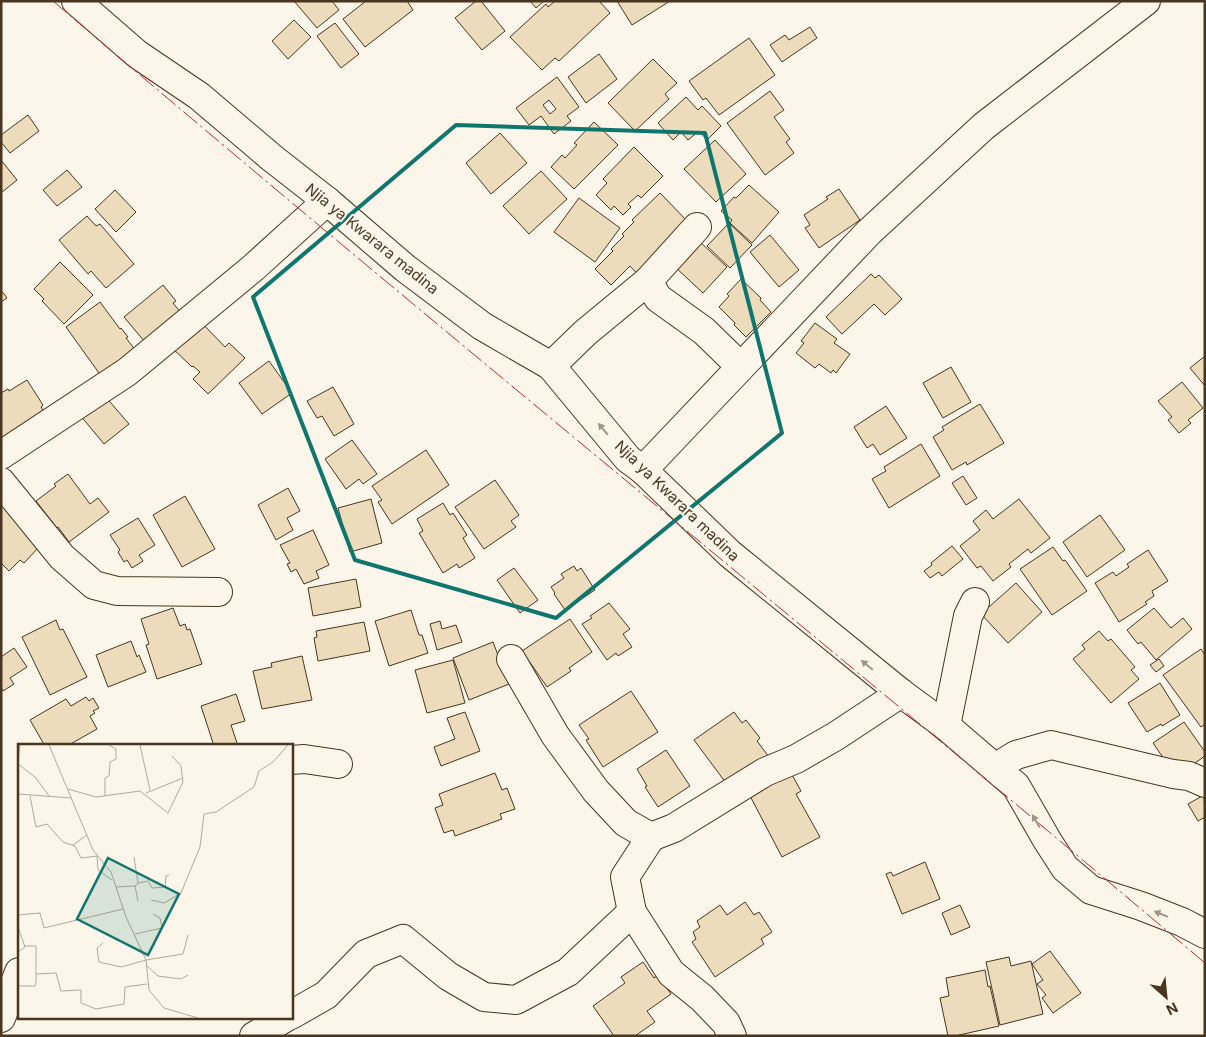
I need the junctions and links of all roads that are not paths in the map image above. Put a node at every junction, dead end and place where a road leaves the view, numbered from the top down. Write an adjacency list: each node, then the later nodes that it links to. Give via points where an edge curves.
1 (76, 1): 3 (street, Njia ya Kwarara madina, via 137,54 200,96)
2 (1146, 1): 7 (street, via 984,126 868,232)
3 (327, 201): 6 (street, Njia ya Kwarara madina, via 405,268 482,326); 8 (street, via 253,268 127,372)
4 (697, 227): 5 (street)
5 (648, 281): 6 (street); 7 (street, via 658,298 704,331)
6 (551, 366): 9 (street, Njia ya Kwarara madina, one-way to 6, via 628,459)
7 (740, 366): 9 (street)
8 (1, 455)
9 (643, 470): 14 (street, Njia ya Kwarara madina, one-way to 9, via 730,554)
10 (1, 482): 11 (street, via 62,556 94,585 117,591)
11 (218, 592)
12 (975, 602): 15 (street, via 968,616)
13 (511, 659): 20 (street, via 555,735 596,791 626,823)
14 (902, 693): 15 (street, Njia ya Kwarara madina); 20 (street, via 796,759 765,772 674,828)
15 (946, 726): 18 (street, Njia ya Kwarara madina)
16 (292, 760): 17 (street)
17 (338, 764)
18 (995, 768): 19 (street, via 1016,755 1051,745 1189,776); 22 (street, Njia ya Kwarara madina, one-way to 18, via 1142,906 1091,890 1065,868 1016,786)
19 (1205, 783)
20 (651, 837): 21 (street, via 625,877)
21 (632, 912): 24 (street, via 568,972 516,1000 484,997 448,976 403,939 366,954 326,995); 28 (street, via 671,973 702,998 726,1023)
22 (1205, 934)
23 (18, 975): 25 (street)
24 (292, 1014)
25 (1, 1018)
26 (282, 1020): 27 (street)
27 (254, 1036)
28 (732, 1036)

